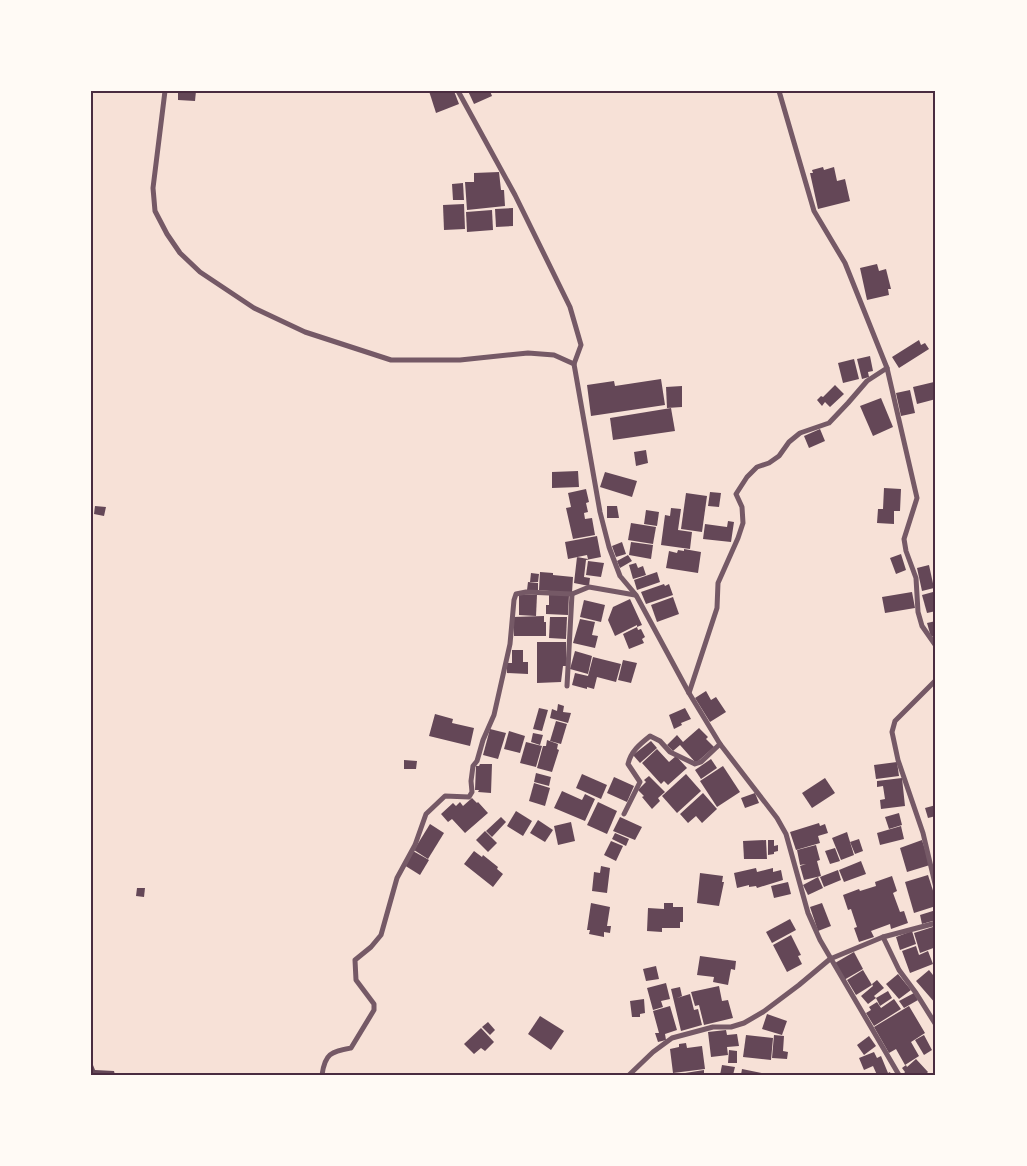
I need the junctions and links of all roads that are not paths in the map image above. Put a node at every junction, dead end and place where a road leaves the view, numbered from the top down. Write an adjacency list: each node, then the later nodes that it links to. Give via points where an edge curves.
1 (165, 91): 4 (street, via 153,188 155,211 180,253 200,272 254,308 305,332 391,360 460,360 528,352 554,355)
2 (458, 91): 4 (street, via 570,307 581,345)
3 (779, 91): 5 (street, via 814,211 845,263)
4 (574, 364): 7 (street, via 608,547 620,576)
5 (887, 368): 8 (street, via 917,498 904,539 906,551 916,578 922,626); 11 (street, via 867,381 829,422 800,433 779,456 757,467 736,494 742,507 743,523 718,583 717,608)
6 (572, 594): 7 (street, via 589,587); 10 (street); 19 (street, via 516,594 510,644 494,715 473,766 472,792 469,797 445,796 426,814 398,878 381,935 355,960 356,980 374,1004 374,1010 351,1048 333,1052 326,1058)
7 (636, 595): 11 (street)
8 (936, 646)
9 (936, 680): 14 (street, via 895,720 892,732)
10 (567, 686)
11 (689, 694): 12 (street)
12 (720, 744): 13 (street, via 695,764 670,752 650,736 630,757 628,764 640,782); 17 (street, via 786,834 808,913)
13 (624, 814)
14 (936, 888)
15 (936, 923): 16 (street)
16 (883, 937): 17 (street); 18 (street, via 899,970)
17 (830, 959): 20 (street, via 792,991 744,1023 672,1038); 21 (street)
18 (936, 1025)
19 (322, 1075)
20 (629, 1075)
21 (899, 1075)

